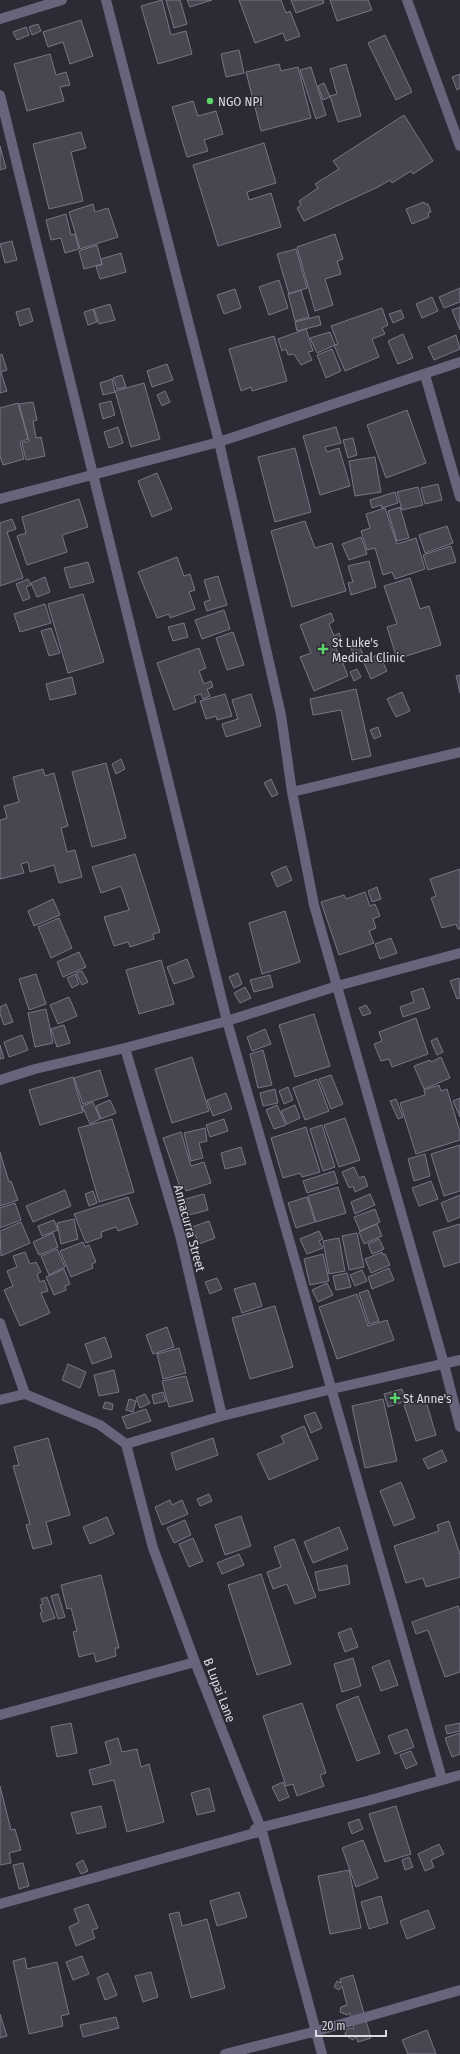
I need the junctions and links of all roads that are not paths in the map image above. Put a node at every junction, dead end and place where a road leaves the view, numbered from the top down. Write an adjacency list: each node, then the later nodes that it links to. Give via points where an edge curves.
1 (62, 0): 4 (street)
2 (106, 0): 9 (street)
3 (407, 0): 6 (street)
4 (0, 19)
5 (0, 95): 10 (street)
6 (460, 146)
7 (460, 362): 8 (street)
8 (424, 375): 9 (street); 11 (street)
9 (219, 442): 10 (street); 14 (street, via 281,715)
10 (93, 474): 12 (street); 17 (street)
11 (460, 497)
12 (0, 499)
13 (460, 752): 14 (street)
14 (292, 792): 16 (street, via 314,905)
15 (460, 953): 16 (street)
16 (337, 986): 17 (street); 22 (street)
17 (227, 1021): 18 (street); 23 (street)
18 (125, 1048): 19 (street); 26 (street, Annacurra Street, via 180,1235)
19 (0, 1080)
20 (0, 1323): 24 (street)
21 (460, 1360): 22 (street)
22 (444, 1364): 23 (street); 27 (street)
23 (332, 1389): 26 (street); 32 (street)
24 (25, 1394): 25 (street); 28 (street, via 100,1425)
25 (0, 1400)
26 (222, 1416): 28 (street)
27 (460, 1427)
28 (126, 1444): 29 (street, B Lupai Lane, via 153,1548)
29 (195, 1662): 30 (street); 33 (street, B Lupai Lane)
30 (0, 1715)
31 (460, 1775): 32 (street)
32 (442, 1779): 33 (street, via 253,1830)
33 (262, 1831): 34 (street); 36 (street, B Lupai Lane)
34 (0, 1904)
35 (460, 1990): 36 (street)
36 (316, 2031): 37 (street); 38 (street, B Lupai Lane)
37 (225, 2054)
38 (322, 2054)

